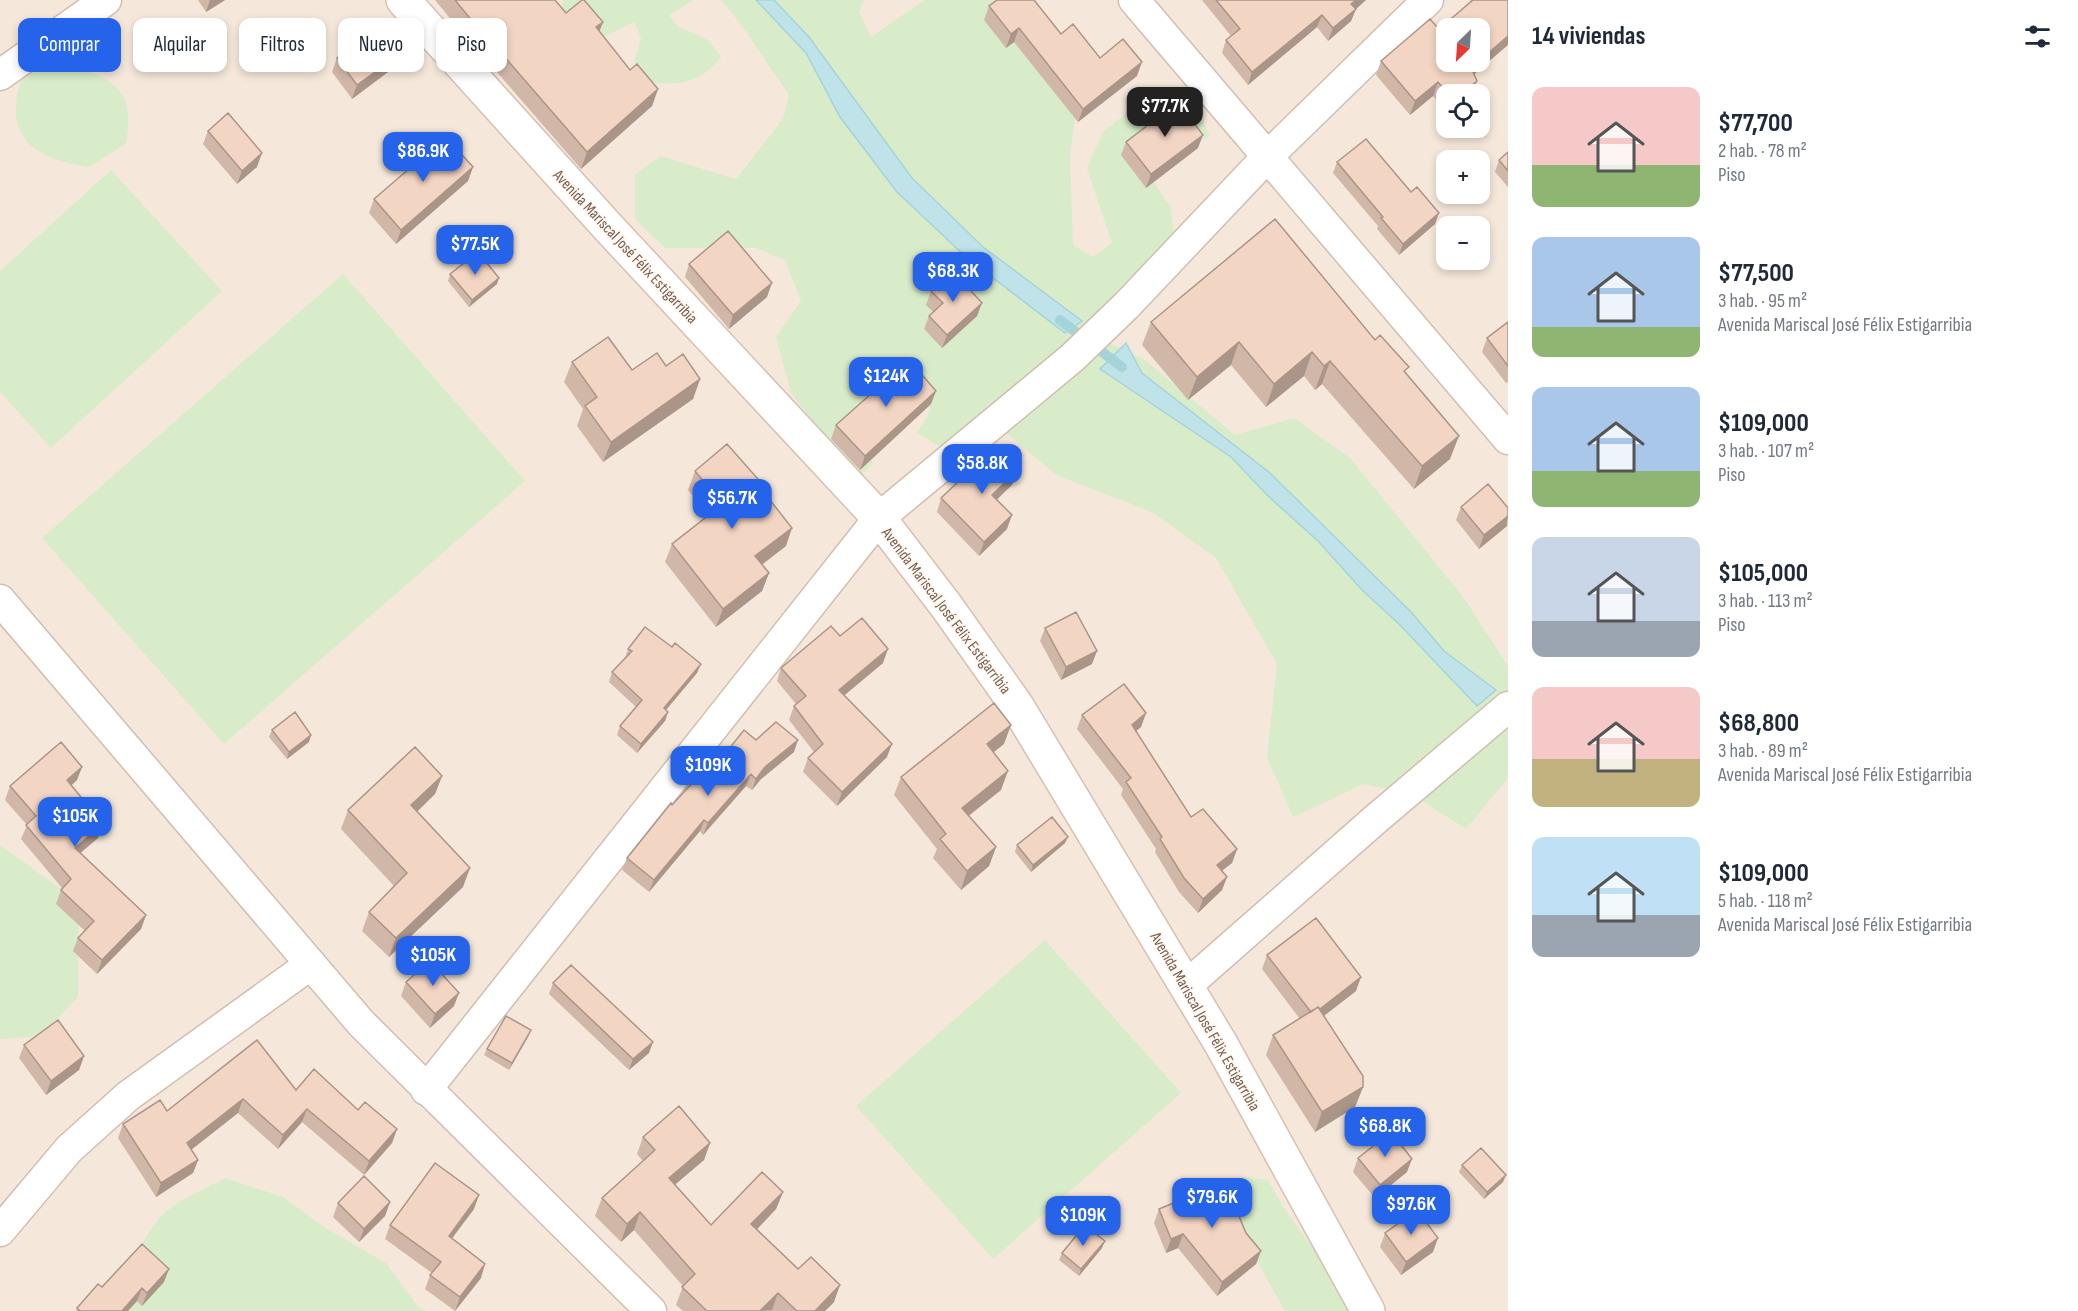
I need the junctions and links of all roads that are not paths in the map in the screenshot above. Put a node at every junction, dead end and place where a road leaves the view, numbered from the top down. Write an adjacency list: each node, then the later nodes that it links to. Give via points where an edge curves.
1 (106, 0): 5 (street)
2 (403, 0): 8 (main road, Avenida Mariscal José Félix Estigarribia)
3 (1134, 0): 6 (street)
4 (1428, 0): 6 (street)
5 (0, 75)
6 (1267, 157): 7 (street); 8 (street, via 1072,358)
7 (1508, 439)
8 (879, 518): 12 (main road, Avenida Mariscal José Félix Estigarribia, via 1017,706); 13 (street)
9 (0, 600): 11 (street)
10 (1498, 716): 12 (street)
11 (311, 964): 13 (street); 14 (street, via 128,1096 69,1149)
12 (1186, 986): 16 (main road, Avenida Mariscal José Félix Estigarribia)
13 (426, 1090): 15 (street)
14 (0, 1231)
15 (651, 1311)
16 (1368, 1311)

